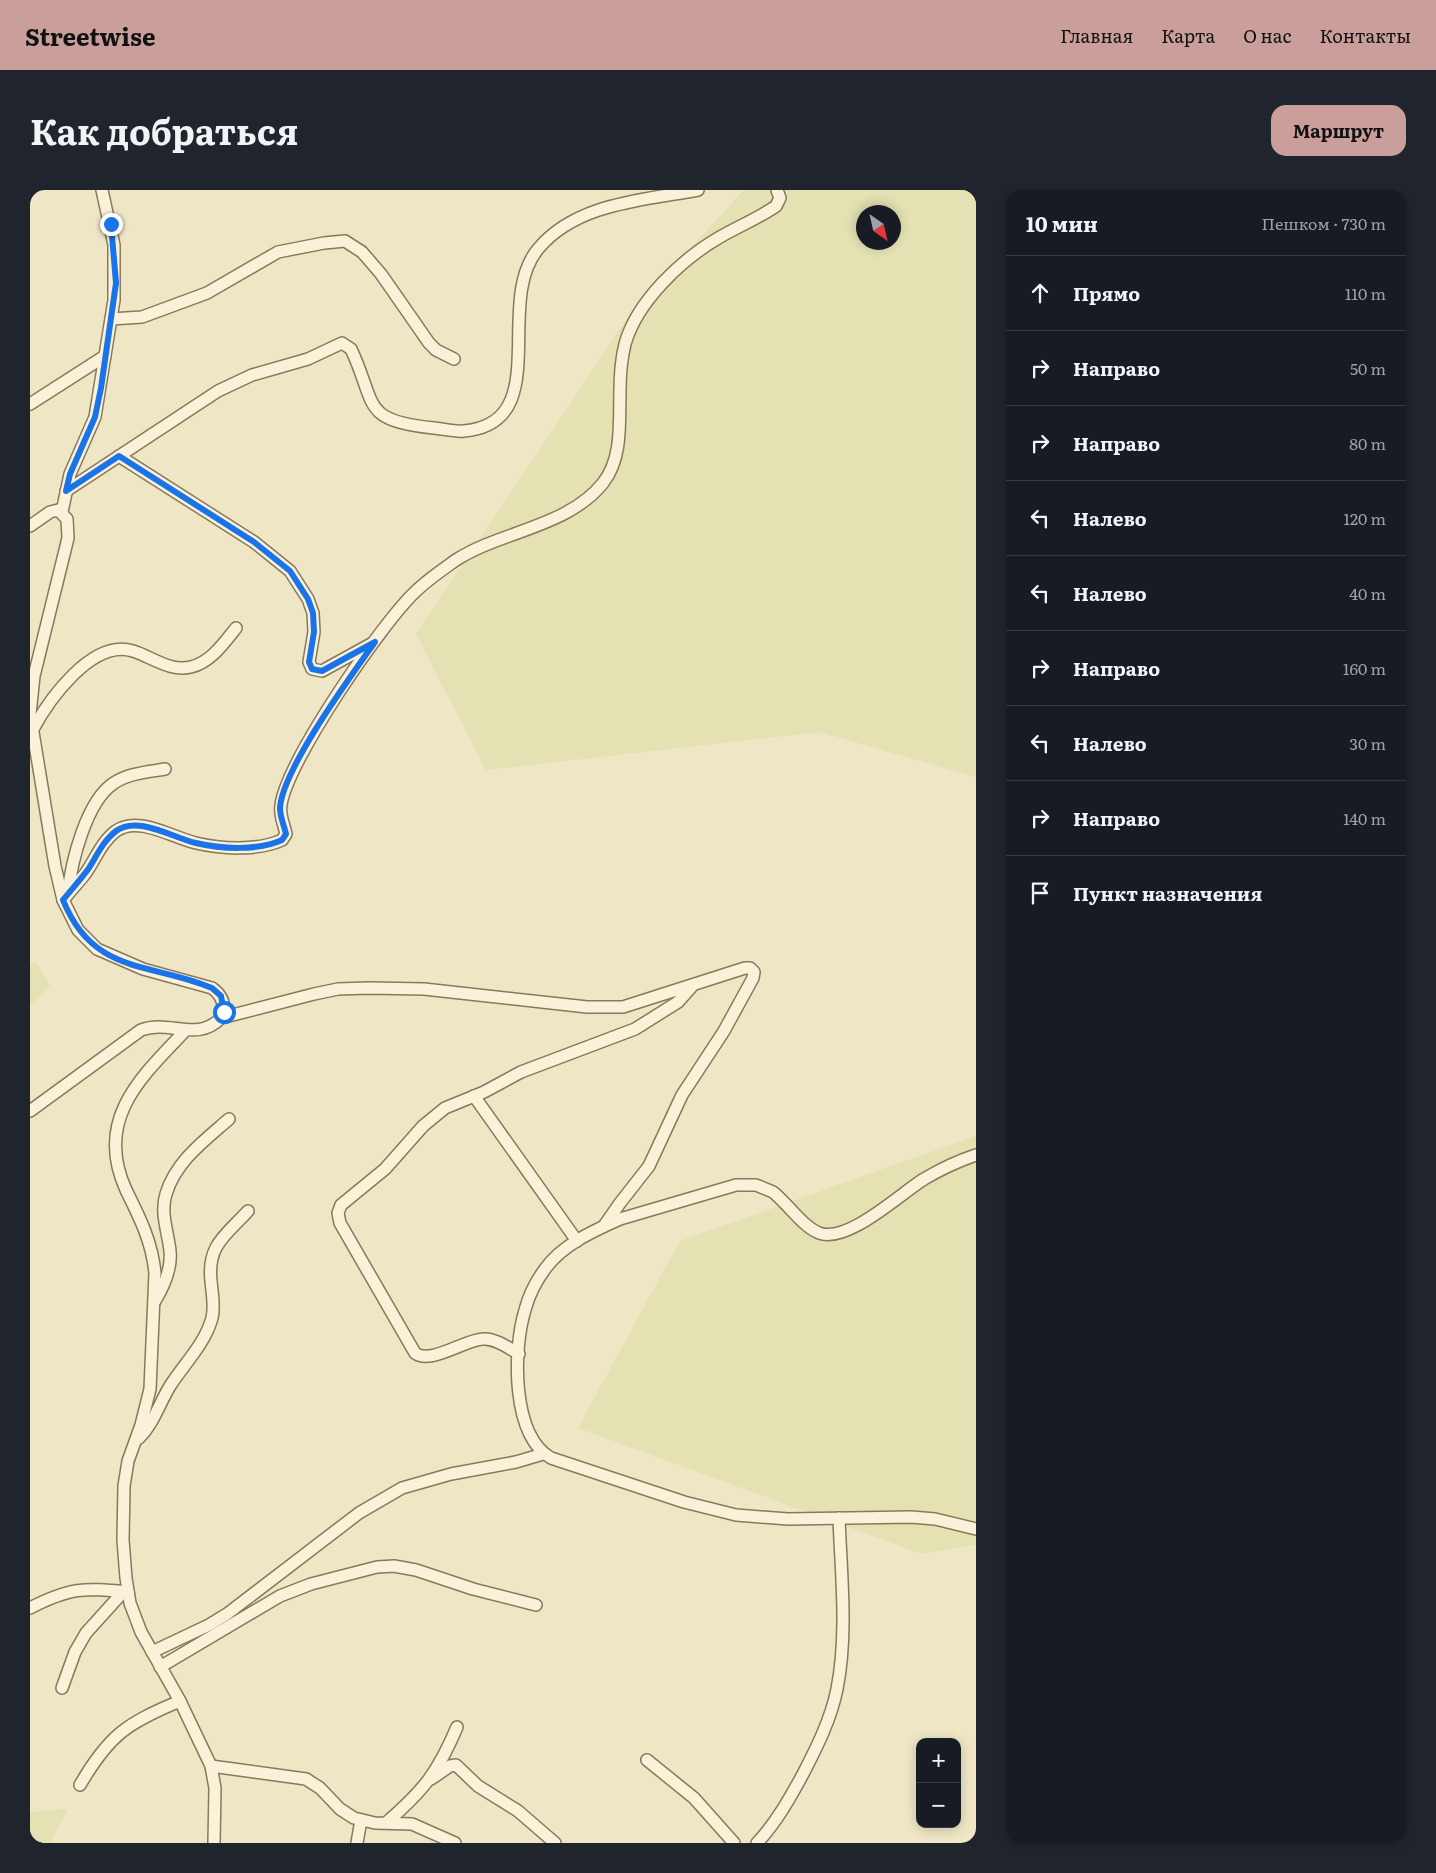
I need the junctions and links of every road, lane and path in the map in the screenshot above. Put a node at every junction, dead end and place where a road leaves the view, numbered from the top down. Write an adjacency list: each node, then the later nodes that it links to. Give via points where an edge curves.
1 (102, 190): 4 (street, via 114,245 116,283)
2 (698, 190): 8 (street, via 617,204 591,213 552,234 537,250 525,268 520,287 516,390 510,406 482,427 464,431 421,427 386,418 366,394 351,349 342,344 308,359 252,374 224,388)
3 (777, 190): 13 (street, via 780,198 776,206 704,247 657,291 637,318 625,343 621,362 617,451 604,482 592,494 558,515 490,542 455,561 416,591)
4 (111, 320): 5 (street); 6 (street, via 148,316 207,294 278,252 346,241 362,252 381,274 429,343)
5 (105, 356): 7 (street); 9 (street, via 95,417)
6 (454, 359)
7 (30, 404)
8 (119, 456): 9 (street); 13 (street, via 254,542 290,571 313,613 314,632 309,662 312,669 322,671)
9 (66, 491): 10 (street)
10 (62, 512): 11 (street, via 50,512); 14 (street, via 69,524 68,538 34,676)
11 (30, 526)
12 (236, 628): 15 (street, via 205,661 189,667 160,663 128,650 115,649 102,654 59,688)
13 (375, 642): 17 (street, via 293,769 280,807 286,834 282,840 258,846 223,847 196,843 140,826 123,827 110,837)
14 (30, 714): 15 (street)
15 (32, 731): 17 (street, via 55,866)
16 (166, 769): 17 (street, via 129,776 106,789 79,842)
17 (66, 897): 19 (street, via 78,930 97,949 126,963 217,992 224,1007)
18 (693, 985): 19 (street, via 638,1004 606,1008 424,988 338,989); 21 (street, via 678,1002 636,1029 521,1072); 26 (street, via 747,968 754,974 728,1024 682,1095 649,1166)
19 (221, 1018): 20 (street, via 204,1030)
20 (186, 1031): 22 (street, via 157,1027 141,1030); 28 (street, via 140,1078 129,1094 116,1131 120,1175 151,1245)
21 (474, 1096): 27 (street); 29 (street, via 452,1104 431,1118 385,1168 343,1201 339,1218 418,1356 426,1357 482,1339 497,1342)
22 (30, 1111)
23 (229, 1119): 28 (street, via 190,1154 165,1195 170,1257 166,1280)
24 (976, 1155): 26 (street, via 943,1168 857,1226 840,1233 820,1233 774,1192 747,1184 724,1187)
25 (248, 1211): 30 (street, via 210,1256 214,1310 208,1328 170,1386 148,1428)
26 (604, 1226): 27 (street)
27 (577, 1241): 29 (street, via 556,1257 537,1281 524,1311)
28 (154, 1303): 30 (street, via 150,1388)
29 (519, 1354): 31 (street, via 524,1418 532,1440)
30 (134, 1444): 34 (street, via 128,1462 123,1513)
31 (543, 1454): 32 (street, via 684,1502 736,1515); 37 (street, via 402,1488 359,1513 227,1614)
32 (839, 1518): 33 (street, via 911,1517); 53 (street, via 842,1639 837,1690 820,1738 794,1791)
33 (976, 1529)
34 (126, 1592): 36 (street, via 75,1589 56,1594); 37 (street); 39 (street, via 93,1623 75,1652)
35 (536, 1605): 38 (street, via 416,1570 377,1567 311,1584 273,1599)
36 (30, 1608)
37 (152, 1652): 38 (street)
38 (160, 1667): 40 (street)
39 (62, 1688)
40 (180, 1701): 43 (street); 45 (street, via 146,1715 116,1735 102,1750)
41 (457, 1727): 44 (street)
42 (647, 1760): 52 (street, via 694,1798)
43 (211, 1766): 46 (street, via 306,1779 347,1814); 48 (street, via 215,1788)
44 (431, 1779): 47 (street); 51 (street, via 456,1765 478,1786 518,1811)
45 (80, 1785)
46 (361, 1820): 47 (street); 49 (street)
47 (386, 1822): 50 (street, via 412,1824)
48 (214, 1843)
49 (357, 1843)
50 (455, 1843)
51 (555, 1843)
52 (734, 1843)
53 (757, 1843)

